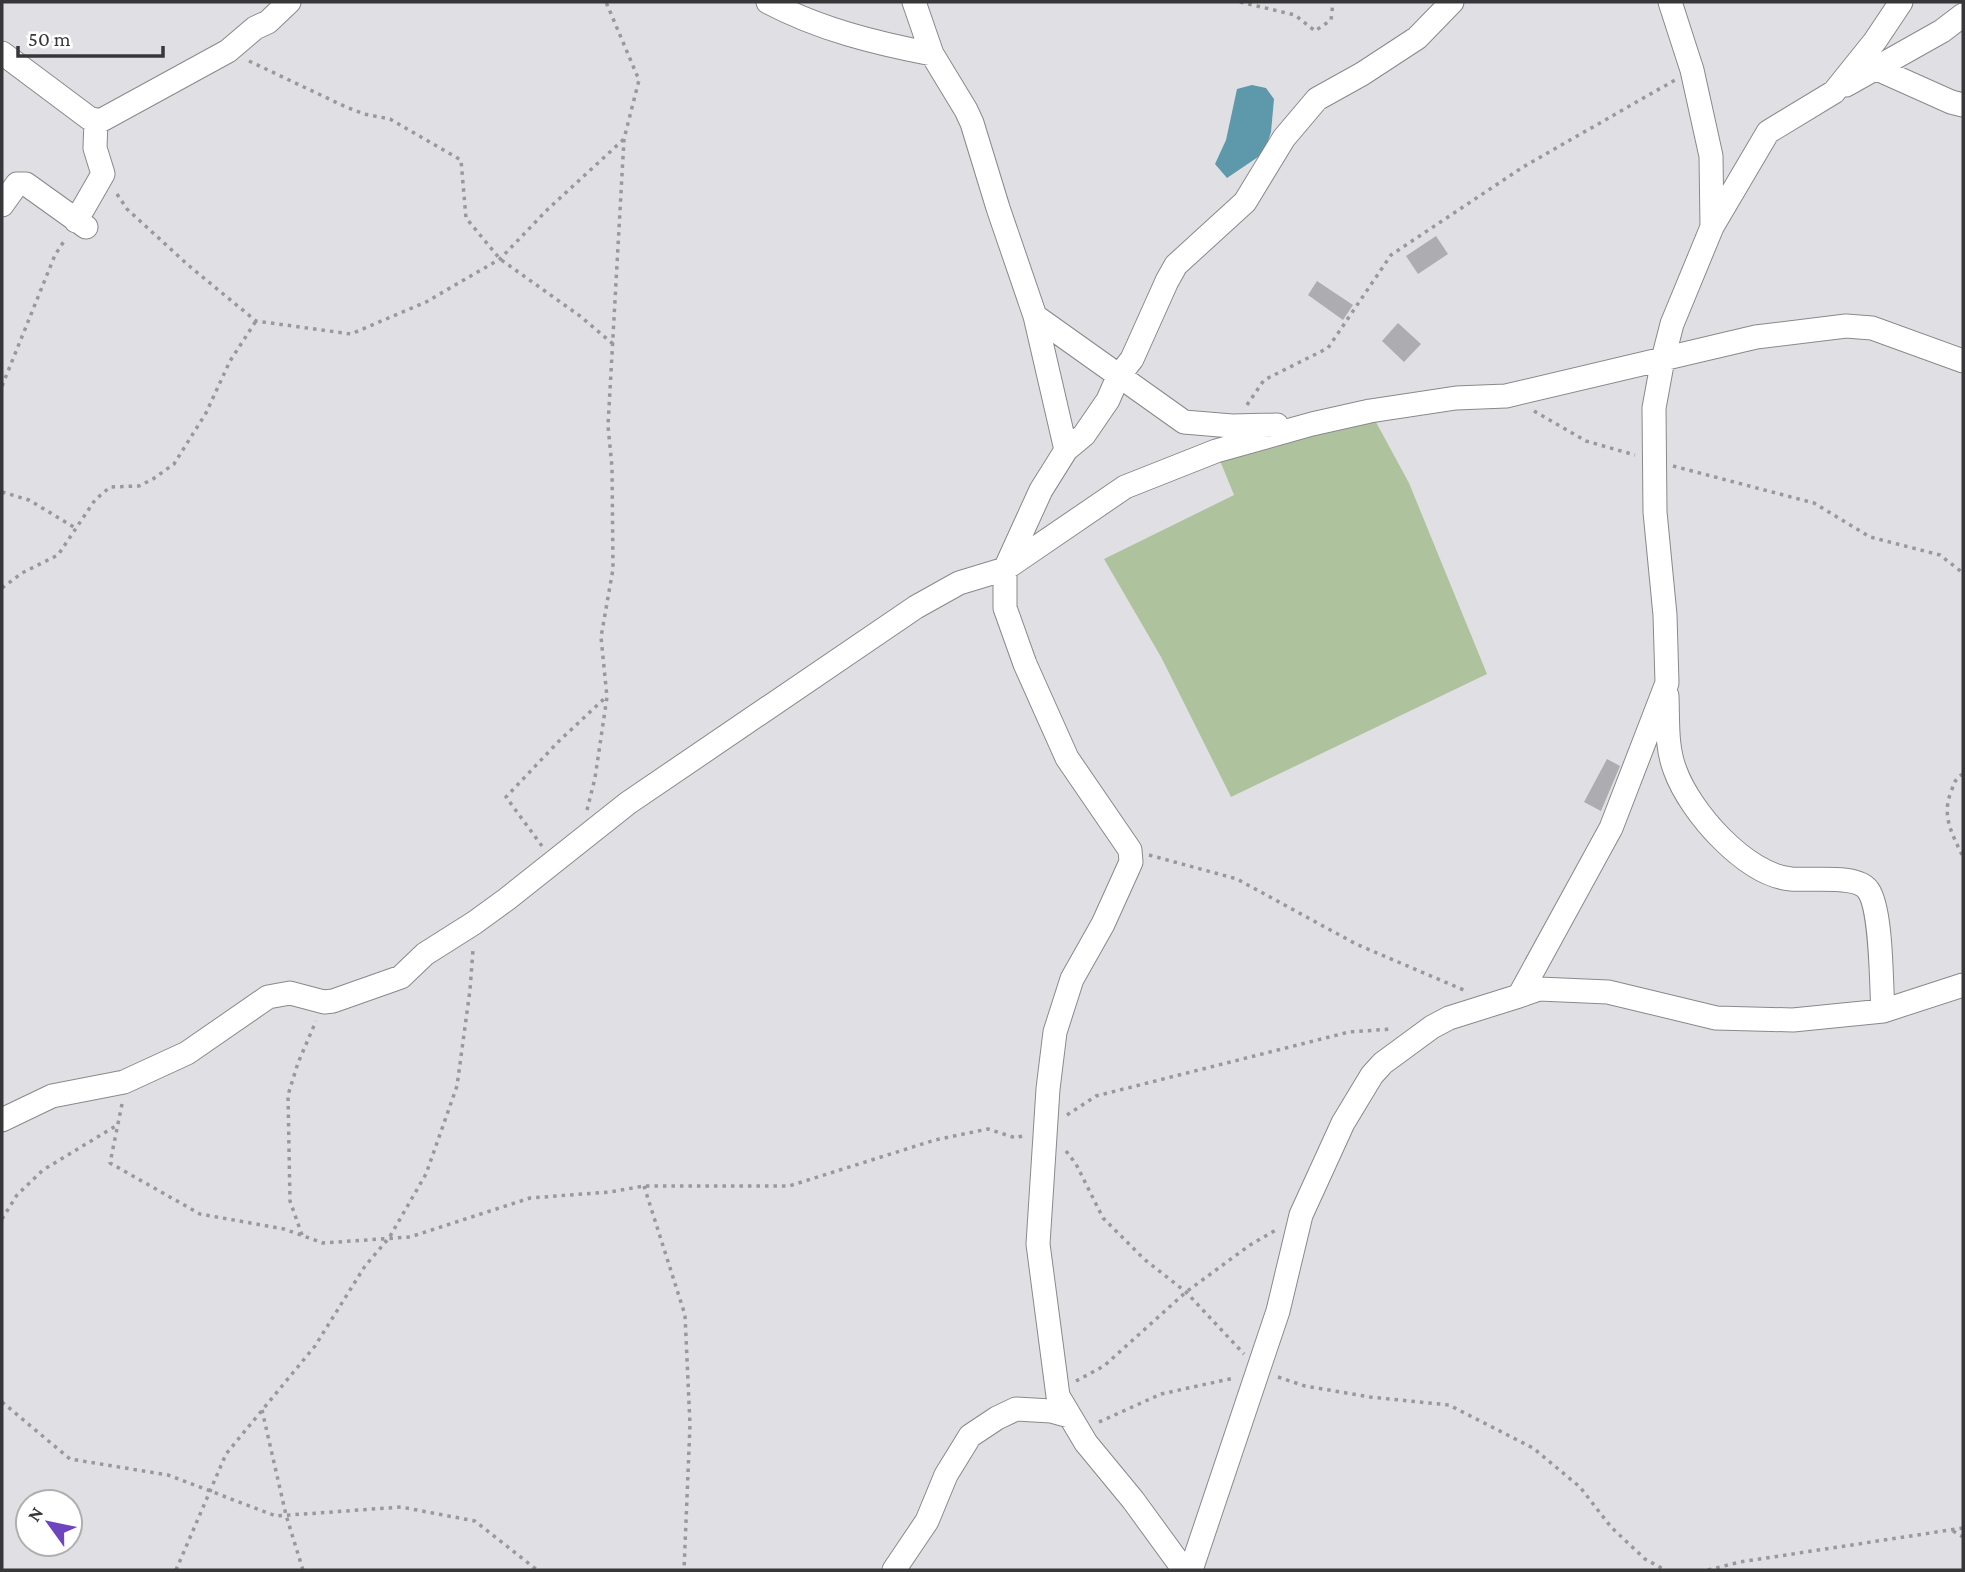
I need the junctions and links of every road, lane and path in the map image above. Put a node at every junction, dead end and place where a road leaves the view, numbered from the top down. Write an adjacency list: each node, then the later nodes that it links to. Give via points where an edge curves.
1 (289, 2): 11 (street)
2 (606, 2): 19 (path, via 639,80)
3 (768, 2): 13 (street, via 813,24)
4 (914, 2): 13 (street)
5 (1240, 2): 6 (path, via 1295,15 1315,31 1331,20)
6 (1333, 2)
7 (1452, 2): 30 (street, via 1417,38 1317,99 1284,138 1245,202 1176,265 1132,359)
8 (1670, 2): 15 (street)
9 (1901, 2): 16 (street)
10 (1963, 15): 14 (street)
11 (228, 51): 18 (street); 24 (path, via 346,107 390,119 461,160 466,218)
12 (2, 53): 18 (street)
13 (932, 54): 25 (street, via 972,123)
14 (1875, 68): 16 (street); 17 (street)
15 (1692, 70): 23 (street, via 1711,156); 34 (path, via 1523,167 1391,255 1328,348 1264,380)
16 (1834, 92): 23 (street, via 1768,132)
17 (1963, 105)
18 (96, 121): 20 (street, via 95,148)
19 (624, 139): 24 (path); 27 (path)
20 (103, 174): 22 (street); 26 (path, via 127,209)
21 (2, 205): 22 (street, via 17,184 26,184)
22 (81, 224): 31 (path, via 55,255)
23 (1712, 228): 28 (street, via 1672,324)
24 (500, 259): 26 (path, via 426,302 351,334); 27 (path)
25 (1035, 316): 30 (street); 35 (street)
26 (256, 321): 38 (path, via 174,464 153,480 110,487 95,500)
27 (613, 344): 43 (path, via 608,426 613,569 601,637)
28 (1663, 359): 29 (street, via 1756,337 1846,326 1872,328); 32 (street); 36 (street, via 1654,408)
29 (1963, 361)
30 (1118, 377): 34 (street, via 1184,422); 35 (street, via 1084,435)
31 (2, 386)
32 (1506, 396): 33 (street, via 1456,398); 36 (path, via 1586,441)
33 (1312, 424): 34 (street); 39 (street, via 1216,451 1125,487)
34 (1232, 426)
35 (1066, 450): 39 (street, via 1041,490)
36 (1654, 461): 40 (path, via 1814,503 1870,537 1940,555); 42 (street)
37 (2, 492): 38 (path, via 29,500)
38 (77, 529): 41 (path, via 58,555)
39 (1005, 569): 45 (street, via 959,583 878,631 628,803); 46 (street, via 1006,612 1066,758)
40 (1963, 573)
41 (2, 588)
42 (1667, 683): 51 (street, via 1611,828); 54 (street, via 1674,768 1694,806 1721,840 1779,877 1857,881 1869,890 1877,914)
43 (607, 696): 45 (path, via 595,778); 48 (path, via 506,797)
44 (1963, 774): 47 (path, via 1957,777 1945,805)
45 (579, 843): 48 (street)
46 (1130, 850): 53 (path, via 1237,879 1356,944); 59 (street, via 1131,862 1072,979 1055,1032)
47 (1963, 857)
48 (554, 862): 49 (street)
49 (474, 923): 52 (street, via 425,954 401,977); 64 (path, via 457,1086 426,1174)
50 (1963, 985): 54 (street)
51 (1519, 996): 53 (street); 54 (street, via 1539,989 1608,992 1723,1018 1793,1020)
52 (324, 1002): 56 (street, via 290,993 268,997 187,1053); 63 (path, via 288,1095 290,1201)
53 (1497, 1004): 55 (street)
54 (1884, 1011)
55 (1432, 1027): 59 (path, via 1349,1032 1096,1096); 61 (street, via 1372,1075 1343,1123)
56 (124, 1082): 57 (street, via 52,1096); 58 (path)
57 (2, 1120)
58 (119, 1124): 62 (path, via 43,1170 17,1195); 63 (path, via 110,1163 200,1214)
59 (1047, 1127): 60 (path, via 1016,1138 988,1129 935,1140 789,1186); 65 (path, via 1076,1164 1103,1218); 67 (street, via 1038,1244)
60 (644, 1186): 64 (path, via 530,1198 410,1237); 79 (path, via 685,1315 690,1425)
61 (1301, 1215): 65 (path); 66 (street)
62 (2, 1219)
63 (302, 1236): 64 (path, via 323,1243)
64 (389, 1238): 69 (path, via 365,1266 315,1346)
65 (1186, 1292): 66 (path); 67 (path, via 1104,1366)
66 (1259, 1370): 70 (path, via 1161,1394 1095,1423); 82 (street); 83 (path, via 1305,1386 1449,1405 1533,1448 1580,1487 1611,1527 1645,1559)
67 (1056, 1391): 70 (street)
68 (2, 1402): 71 (path, via 70,1460 167,1475)
69 (262, 1410): 71 (path, via 226,1454); 72 (path)
70 (1069, 1416): 80 (street, via 1016,1409 970,1436 946,1475 927,1521); 81 (street)
71 (210, 1491): 72 (path, via 276,1516); 76 (path)
72 (286, 1515): 77 (path); 78 (path, via 401,1507 475,1521)
73 (1963, 1528): 74 (path)
74 (1951, 1530): 75 (path); 84 (path)
75 (1963, 1537)
76 (176, 1570)
77 (303, 1570)
78 (537, 1570)
79 (684, 1570)
80 (894, 1570)
81 (1184, 1570)
82 (1191, 1570)
83 (1665, 1570)
84 (1709, 1570)

